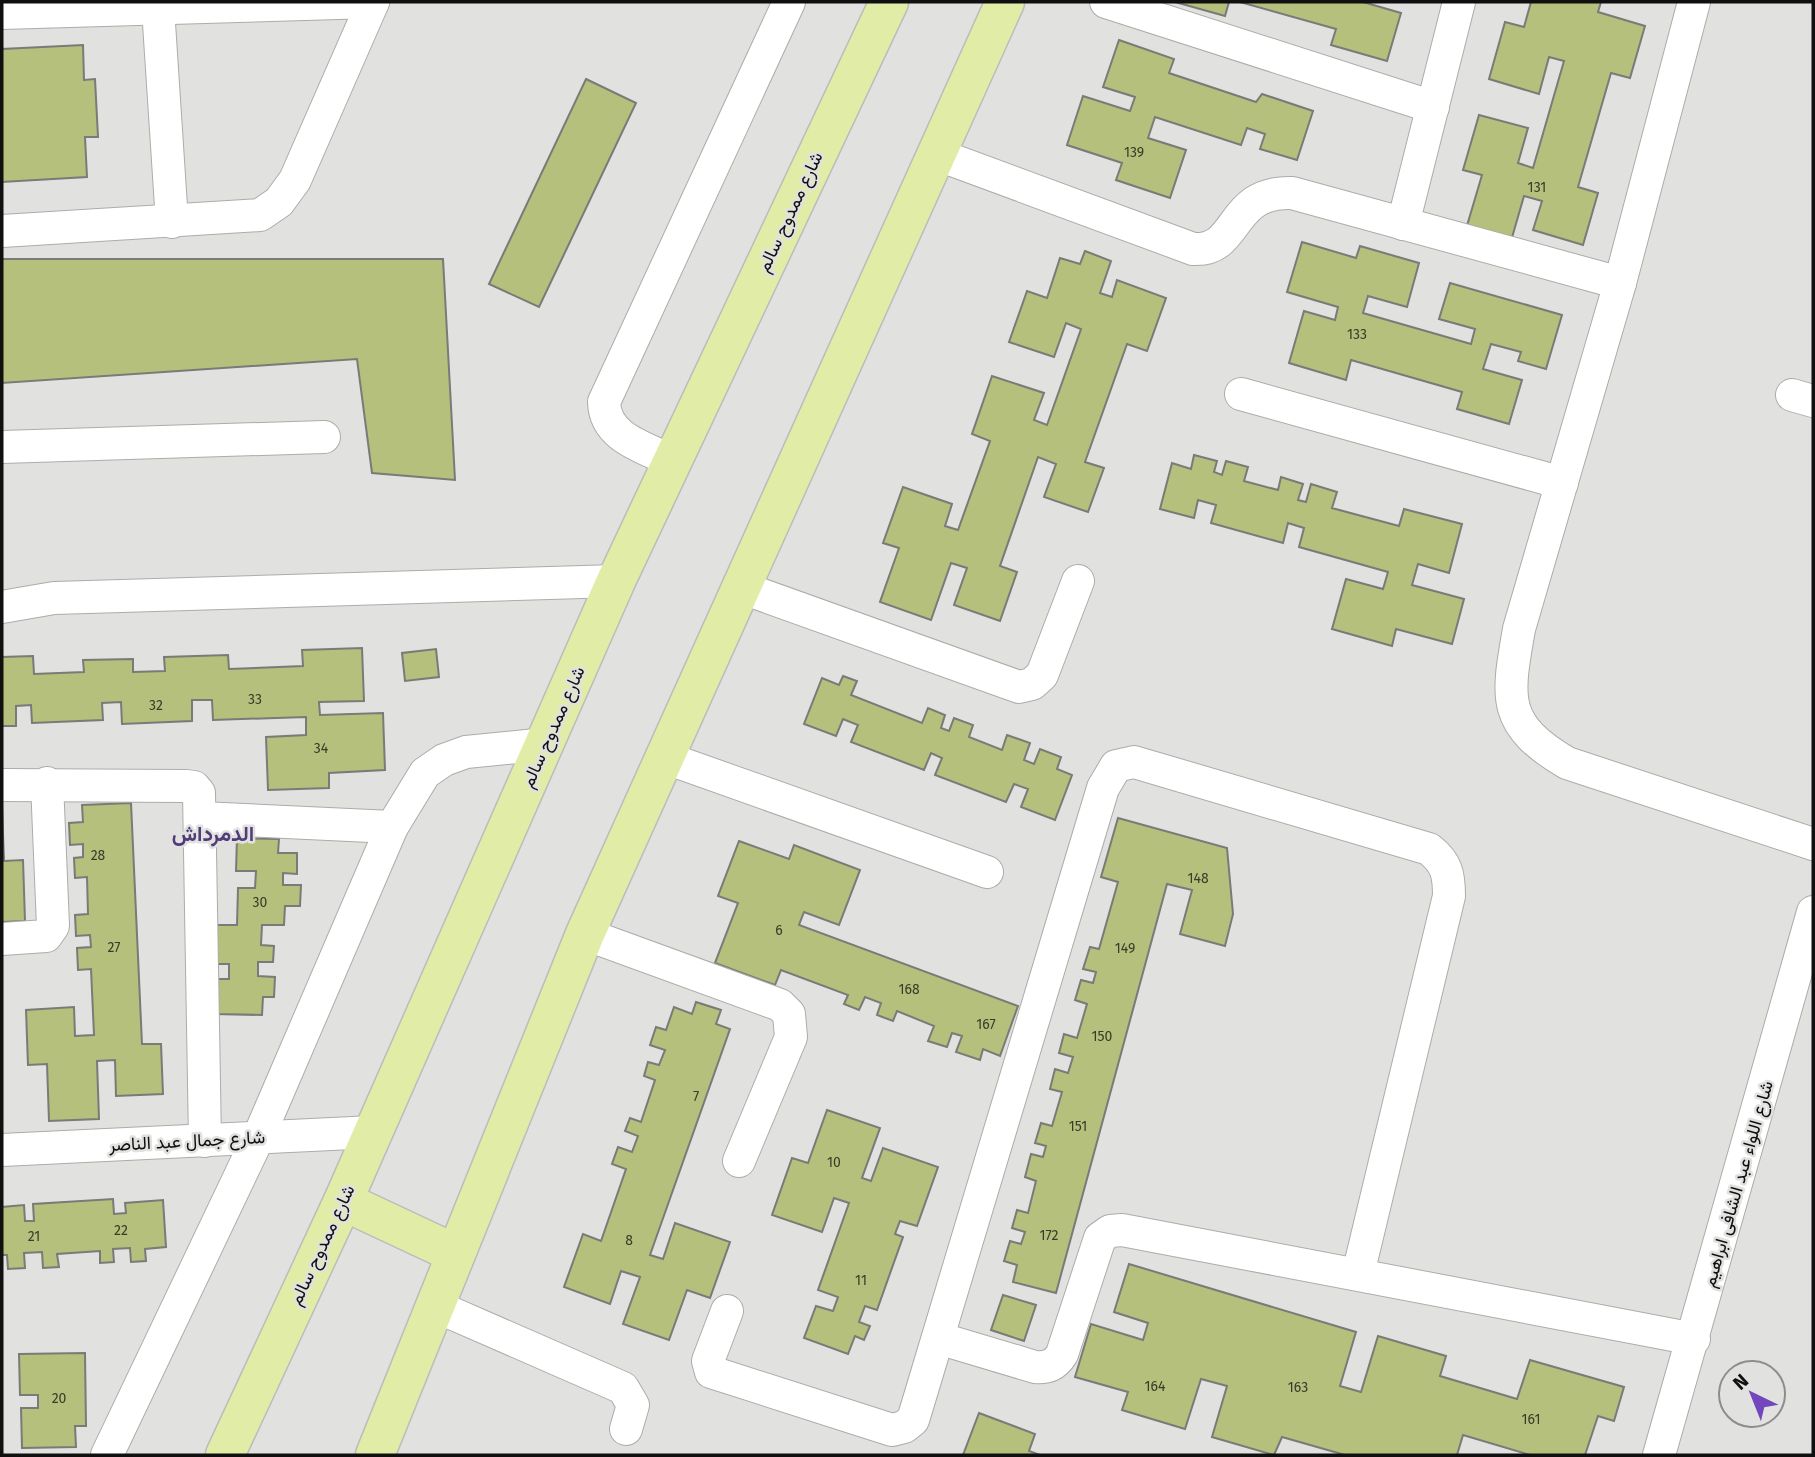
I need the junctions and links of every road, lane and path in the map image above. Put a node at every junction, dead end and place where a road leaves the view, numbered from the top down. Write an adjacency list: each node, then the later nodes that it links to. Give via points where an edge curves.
1 (373, 2): 8 (street); 12 (street, via 295,180 279,202 260,215)
2 (789, 2): 19 (street, via 604,402 604,414 614,430)
3 (889, 2): 19 (main road, شارع ممدوح سالم)
4 (1004, 2): 11 (main road)
5 (1106, 2): 10 (street)
6 (1459, 2): 10 (street)
7 (1694, 2): 15 (street)
8 (149, 6): 9 (street); 12 (street)
9 (2, 13)
10 (1433, 107): 13 (street)
11 (936, 154): 13 (street, via 1193,249 1216,245 1248,205 1272,192 1292,193); 23 (main road)
12 (172, 222): 14 (street)
13 (1403, 224): 15 (street)
14 (2, 231)
15 (1620, 283): 20 (street)
16 (1241, 394): 20 (street)
17 (324, 437): 18 (street)
18 (2, 447)
19 (672, 461): 21 (main road, شارع ممدوح سالم)
20 (1562, 482): 31 (street, via 1519,629 1510,685 1516,719 1539,747 1567,764)
21 (616, 581): 24 (street, via 54,598); 25 (main road, شارع ممدوح سالم)
22 (1078, 581): 23 (street, via 1042,676 1019,687)
23 (740, 587): 26 (main road)
24 (2, 607)
25 (546, 744): 30 (street, via 466,752 444,760 425,773); 37 (main road, شارع ممدوح سالم)
26 (666, 758): 32 (street); 34 (main road)
27 (47, 783): 28 (street); 29 (street, via 194,787 199,793); 35 (street, via 53,926 46,936)
28 (2, 785)
29 (201, 818): 30 (street); 39 (street)
30 (392, 827): 38 (street)
31 (1813, 844)
32 (987, 872)
33 (1813, 912): 36 (street, شارع اللواء عبد الشافى ابراهيم)
34 (585, 934): 41 (street, via 780,1005 789,1014 791,1037); 43 (main road)
35 (2, 939)
36 (1801, 1004): 48 (street, شارع اللواء عبد الشافى ابراهيم)
37 (373, 1132): 38 (street, شارع جمال عبد الناصر); 42 (main road, شارع ممدوح سالم)
38 (259, 1136): 39 (street, شارع جمال عبد الناصر); 50 (street)
39 (205, 1141): 40 (street, شارع جمال عبد الناصر)
40 (2, 1150)
41 (740, 1161)
42 (343, 1201): 43 (main road); 51 (main road, شارع ممدوح سالم)
43 (454, 1254): 45 (main road)
44 (1358, 1274): 47 (street, via 1110,1231 1100,1238 1095,1250 1056,1363 1035,1367); 47 (street, via 1449,896 1448,873 1429,849 1134,762 1116,766 1103,788); 48 (street)
45 (433, 1305): 49 (street, via 623,1388 634,1405); 52 (main road)
46 (727, 1311): 47 (street, via 708,1362 711,1372 892,1430 913,1420)
47 (938, 1338)
48 (1694, 1339): 53 (street, شارع اللواء عبد الشافى ابراهيم)
49 (626, 1429)
50 (107, 1455)
51 (225, 1455)
52 (375, 1455)
53 (1660, 1455)

